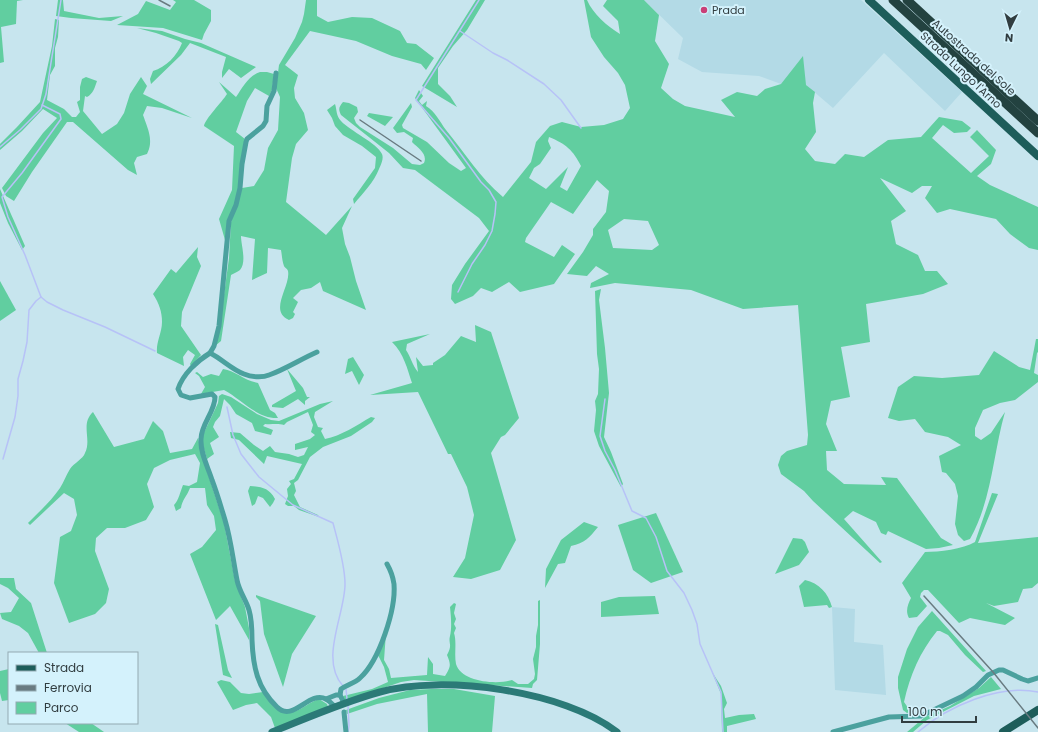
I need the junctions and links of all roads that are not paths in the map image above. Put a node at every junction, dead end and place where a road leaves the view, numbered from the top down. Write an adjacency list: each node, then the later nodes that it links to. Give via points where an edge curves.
1 (869, 0): 7 (main road, Strada Lungo l'Arno)
2 (893, 0): 6 (highway, Autostrada del Sole)
3 (907, 0): 5 (highway, Autostrada del Sole)
4 (276, 73): 9 (street, via 274,90 267,106 266,121 246,142 240,188 229,221 219,326)
5 (1038, 121)
6 (1038, 133)
7 (1038, 156)
8 (317, 352): 9 (street, via 268,376 245,374 229,367)
9 (210, 353): 13 (street, via 192,368 178,389 180,395 190,398 212,394 215,397 200,439 226,522 237,581 249,611 255,669 259,682 266,695 277,707 285,711 296,709 311,700)
10 (388, 564): 12 (street, via 394,586 390,620 367,671 359,680 341,689)
11 (1038, 678): 21 (street, via 1028,681 999,670 988,675 963,696 921,716 889,717)
12 (340, 695): 13 (street); 14 (street)
13 (326, 698): 15 (street)
14 (343, 701)
15 (335, 707): 18 (main road); 20 (main road, via 380,692 442,684 521,694 558,703 594,717)
16 (1038, 710): 22 (main road)
17 (344, 712): 19 (street)
18 (272, 732)
19 (346, 732)
20 (617, 732)
21 (833, 732)
22 (1003, 732)

